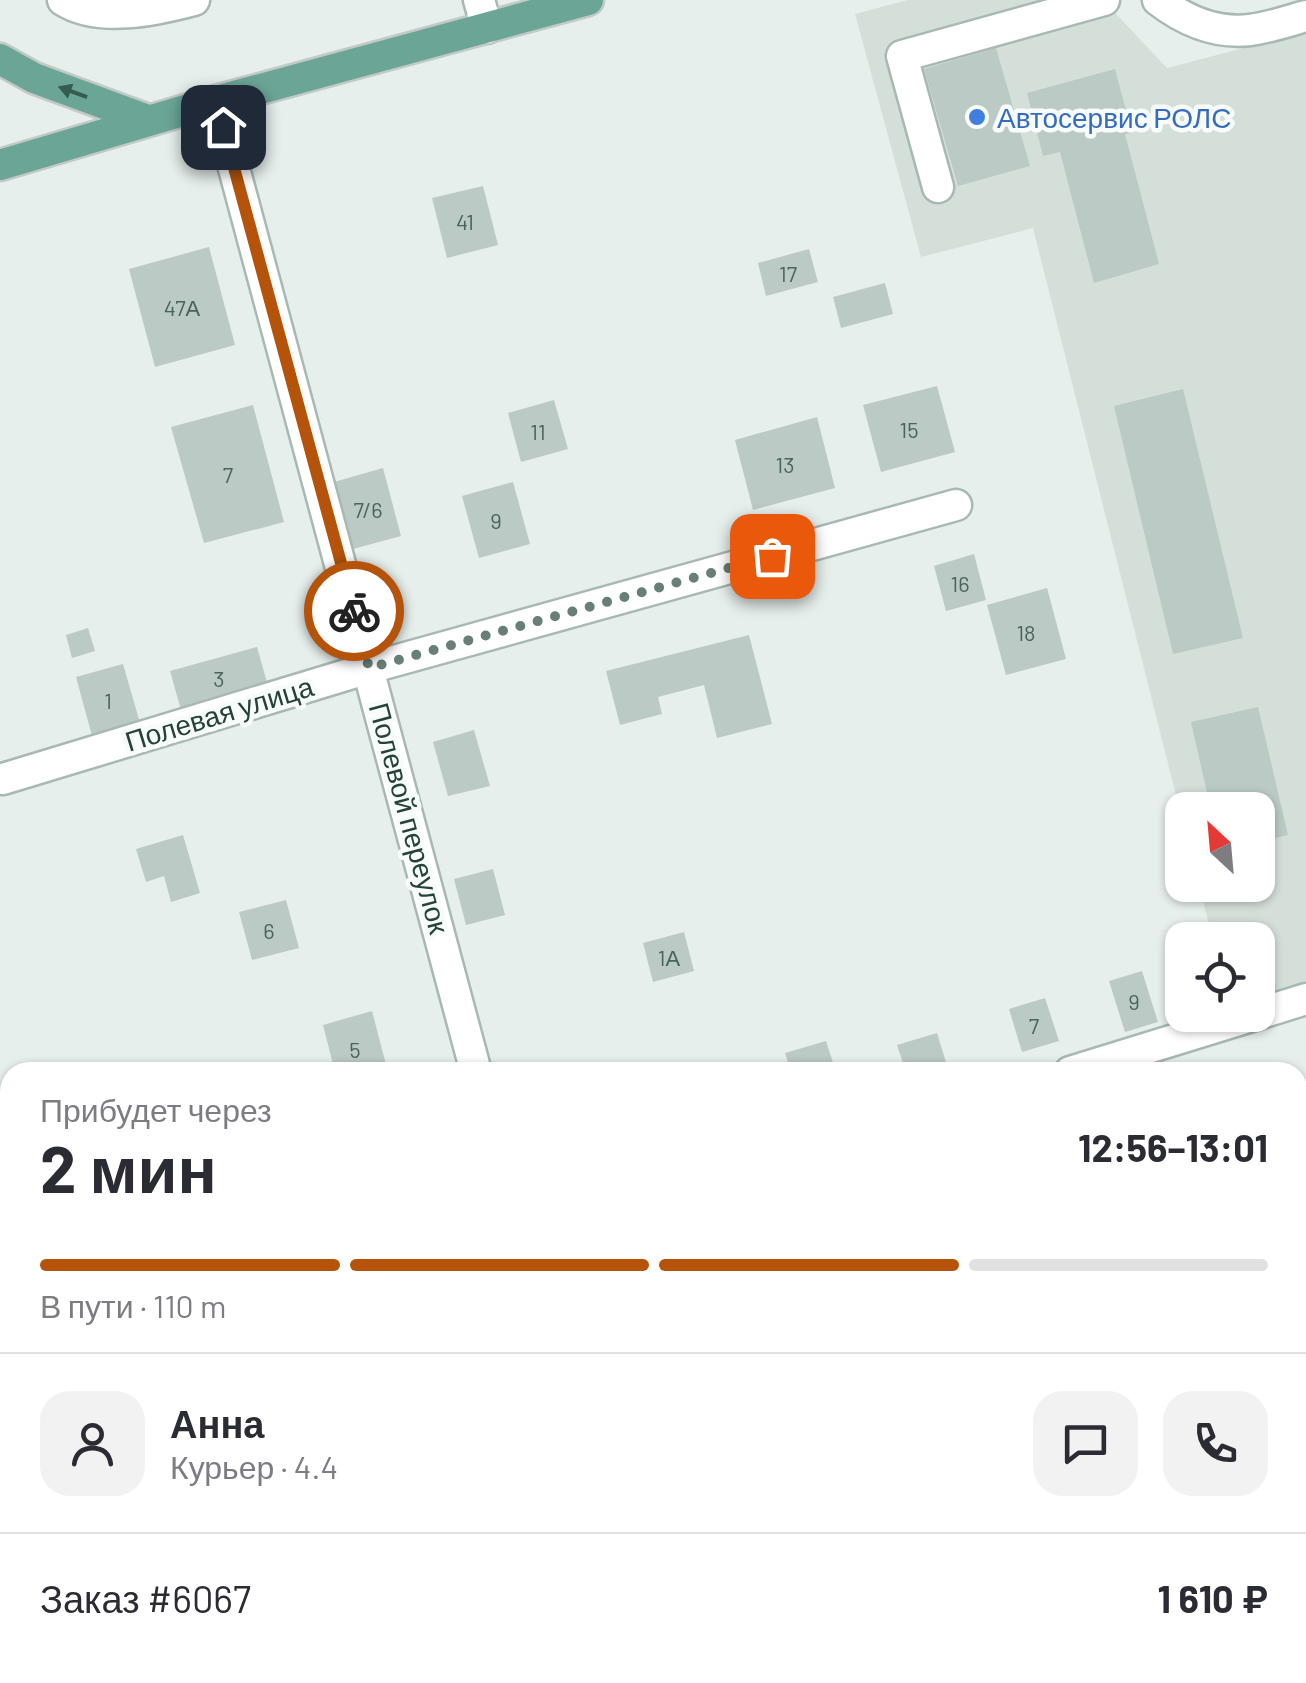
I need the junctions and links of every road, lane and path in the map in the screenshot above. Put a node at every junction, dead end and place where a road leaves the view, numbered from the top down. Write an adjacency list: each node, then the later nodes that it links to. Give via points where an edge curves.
1 (64, 0): 2 (street, via 108,13)
2 (194, 0)
3 (588, 0): 6 (main road)
4 (1104, 0): 12 (street, via 902,56)
5 (1158, 0): 7 (street, via 1220,30)
6 (483, 14): 9 (main road)
7 (1306, 16)
8 (0, 59): 10 (main road, one-way to 8)
9 (216, 101): 10 (main road); 14 (street, Полевой переулок)
10 (148, 120): 11 (main road)
11 (0, 165)
12 (938, 187)
13 (956, 505): 14 (street, Полевая улица)
14 (369, 668): 15 (street, Полевая улица); 19 (street, Полевой переулок)
15 (3, 779)
16 (1306, 999): 17 (street)
17 (1275, 1009)
18 (1201, 1032): 20 (street)
19 (475, 1062)
20 (1103, 1062)

